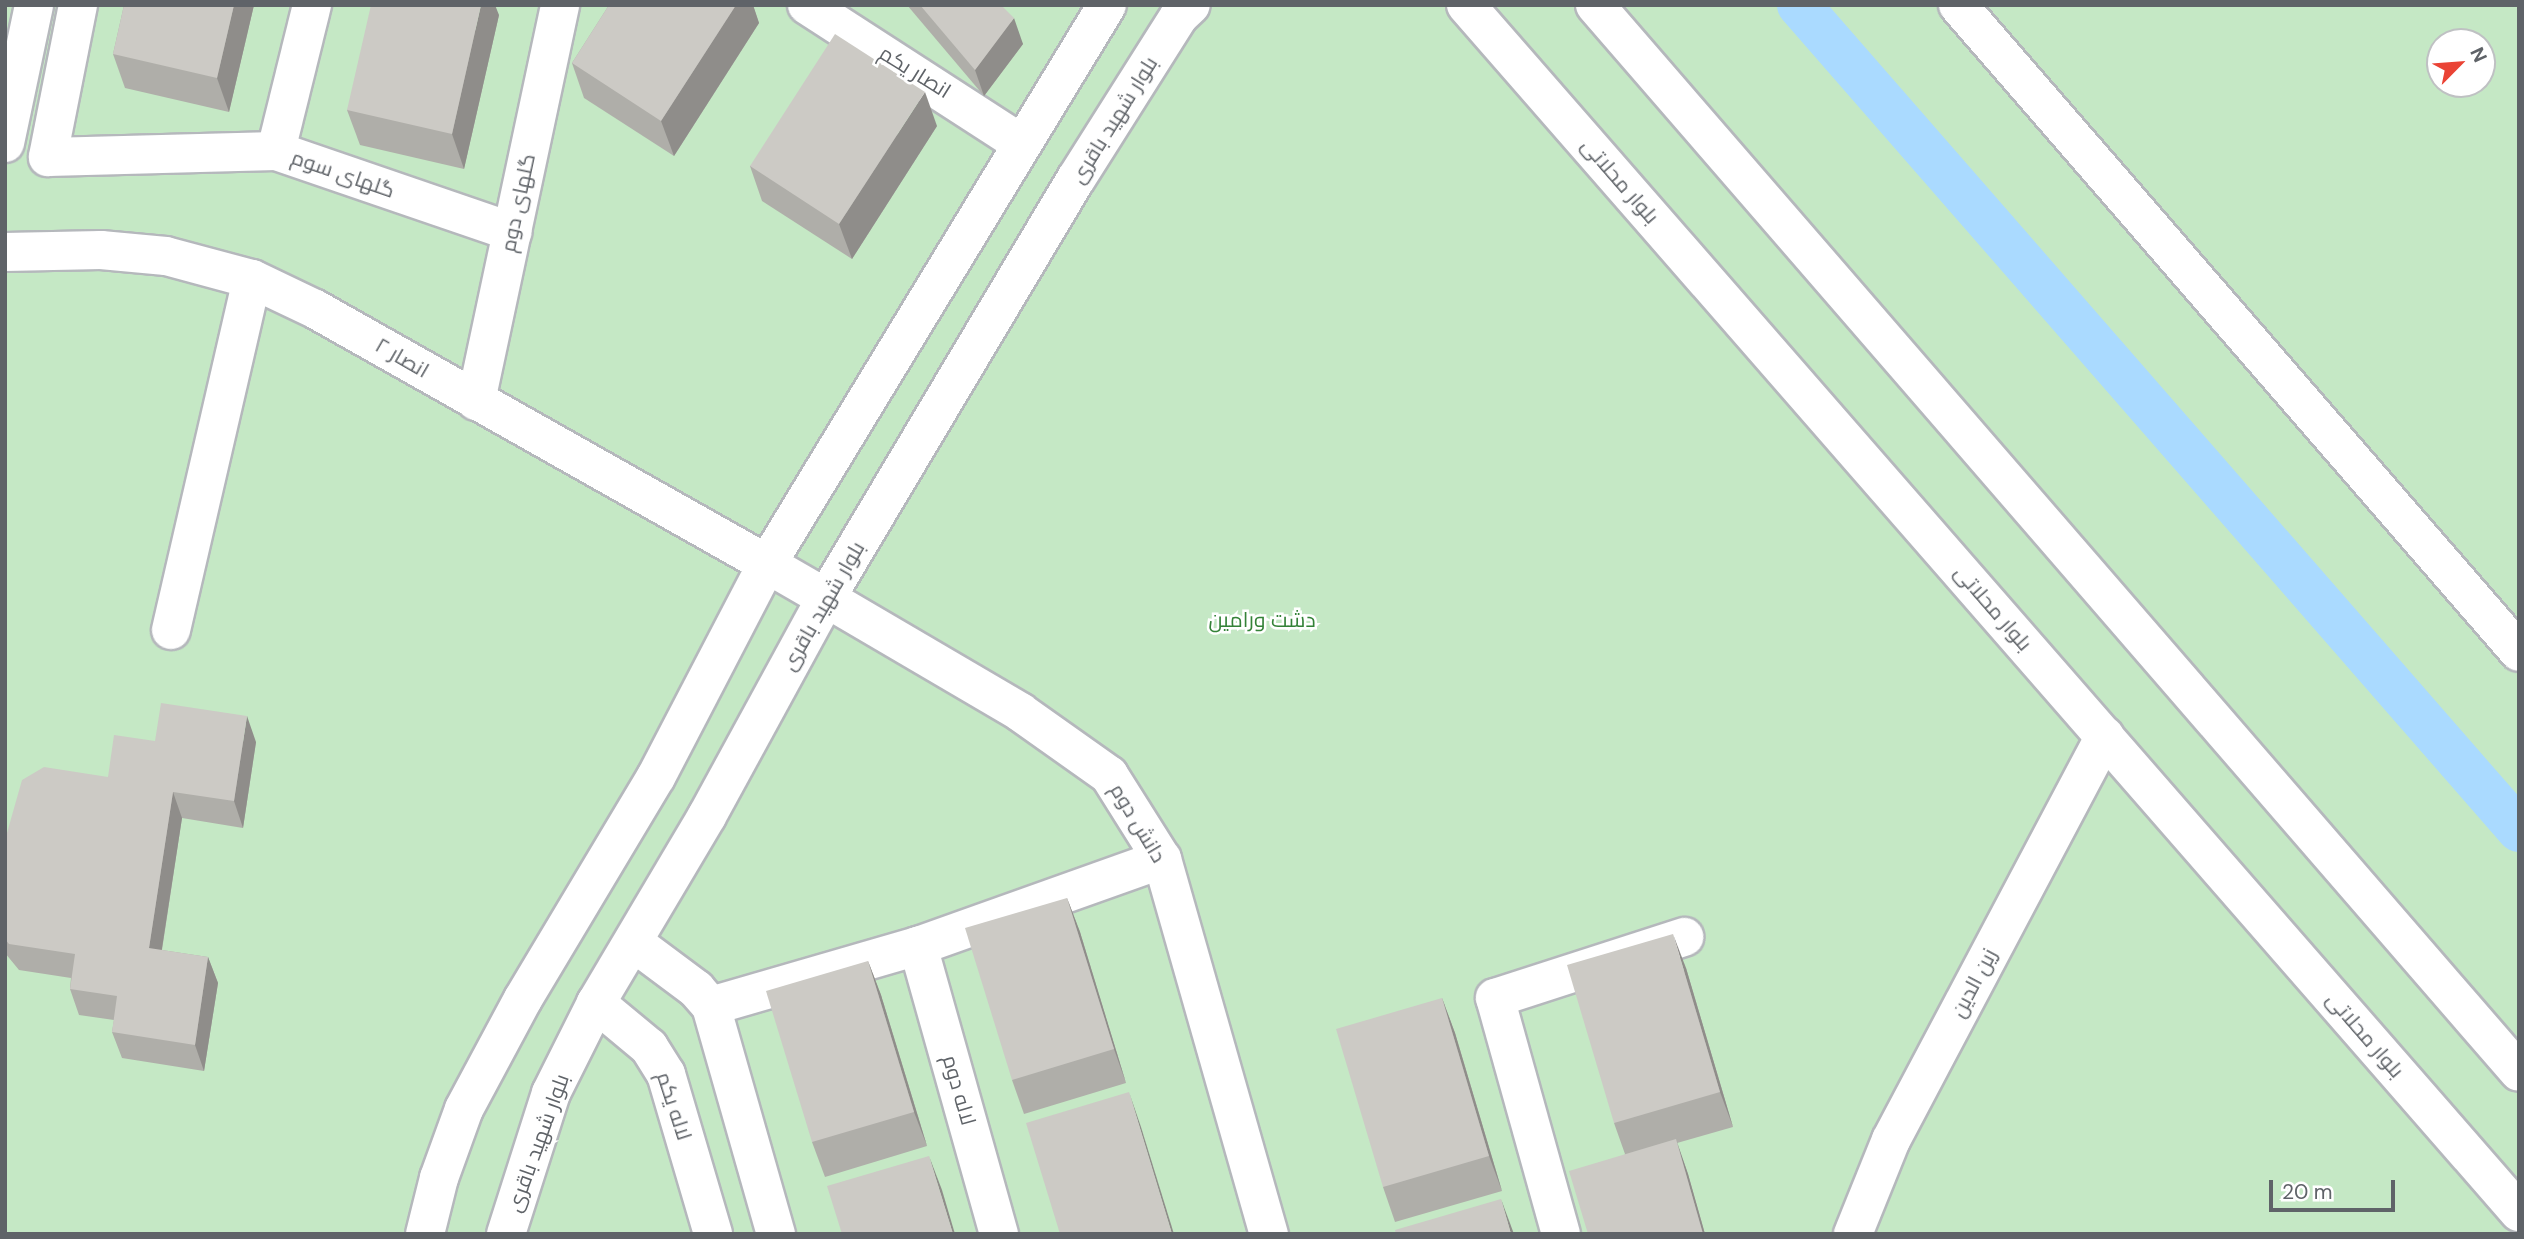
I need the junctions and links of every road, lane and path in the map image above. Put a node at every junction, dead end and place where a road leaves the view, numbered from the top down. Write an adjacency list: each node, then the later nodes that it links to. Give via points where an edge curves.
1 (34, 5): 11 (street)
2 (78, 5): 13 (street, via 48,157)
3 (312, 5): 13 (street, گلهای سوم)
4 (560, 5): 14 (street, گلهای دوم)
5 (807, 5): 12 (street, انصار یکم)
6 (1107, 5): 12 (street)
7 (1191, 5): 19 (street, بلوار شهید باقری, via 1179,16 1076,179)
8 (1466, 5): 22 (street, بلوار محلاتی)
9 (1595, 5): 29 (street)
10 (1958, 5): 21 (street)
11 (5, 143)
12 (1020, 143): 18 (street)
13 (276, 151): 14 (street, گلهای سوم)
14 (512, 232): 17 (street, گلهای دوم)
15 (5, 252): 16 (street, انصار ۲, via 101,250 166,256)
16 (252, 279): 17 (street, انصار ۲, via 315,309); 20 (street)
17 (476, 401): 18 (street, انصار ۲)
18 (767, 565): 19 (street, دانش دوم); 31 (street, via 656,777 523,999 464,1109)
19 (826, 598): 23 (street, دانش دوم, via 1020,712 1109,775); 25 (street, بلوار شهید باقری)
20 (170, 630)
21 (2519, 652)
22 (2105, 736): 30 (street, بلوار محلاتی); 38 (street, زین الدین, via 1891,1140)
23 (1162, 859): 26 (street); 36 (street, دانش دوم)
24 (1684, 937): 37 (street, via 1495,998)
25 (633, 942): 27 (street, بلوار شهید باقری); 28 (street, via 696,989)
26 (918, 946): 28 (street); 35 (street, لاله دوم)
27 (596, 1003): 32 (street, بلوار شهید باقری, via 551,1093); 33 (street, لاله یکم, via 649,1047 666,1074)
28 (710, 1006): 34 (street)
29 (2519, 1072)
30 (2519, 1212)
31 (425, 1234)
32 (506, 1234)
33 (713, 1234)
34 (776, 1234)
35 (999, 1234)
36 (1269, 1234)
37 (1561, 1234)
38 (1853, 1234)

